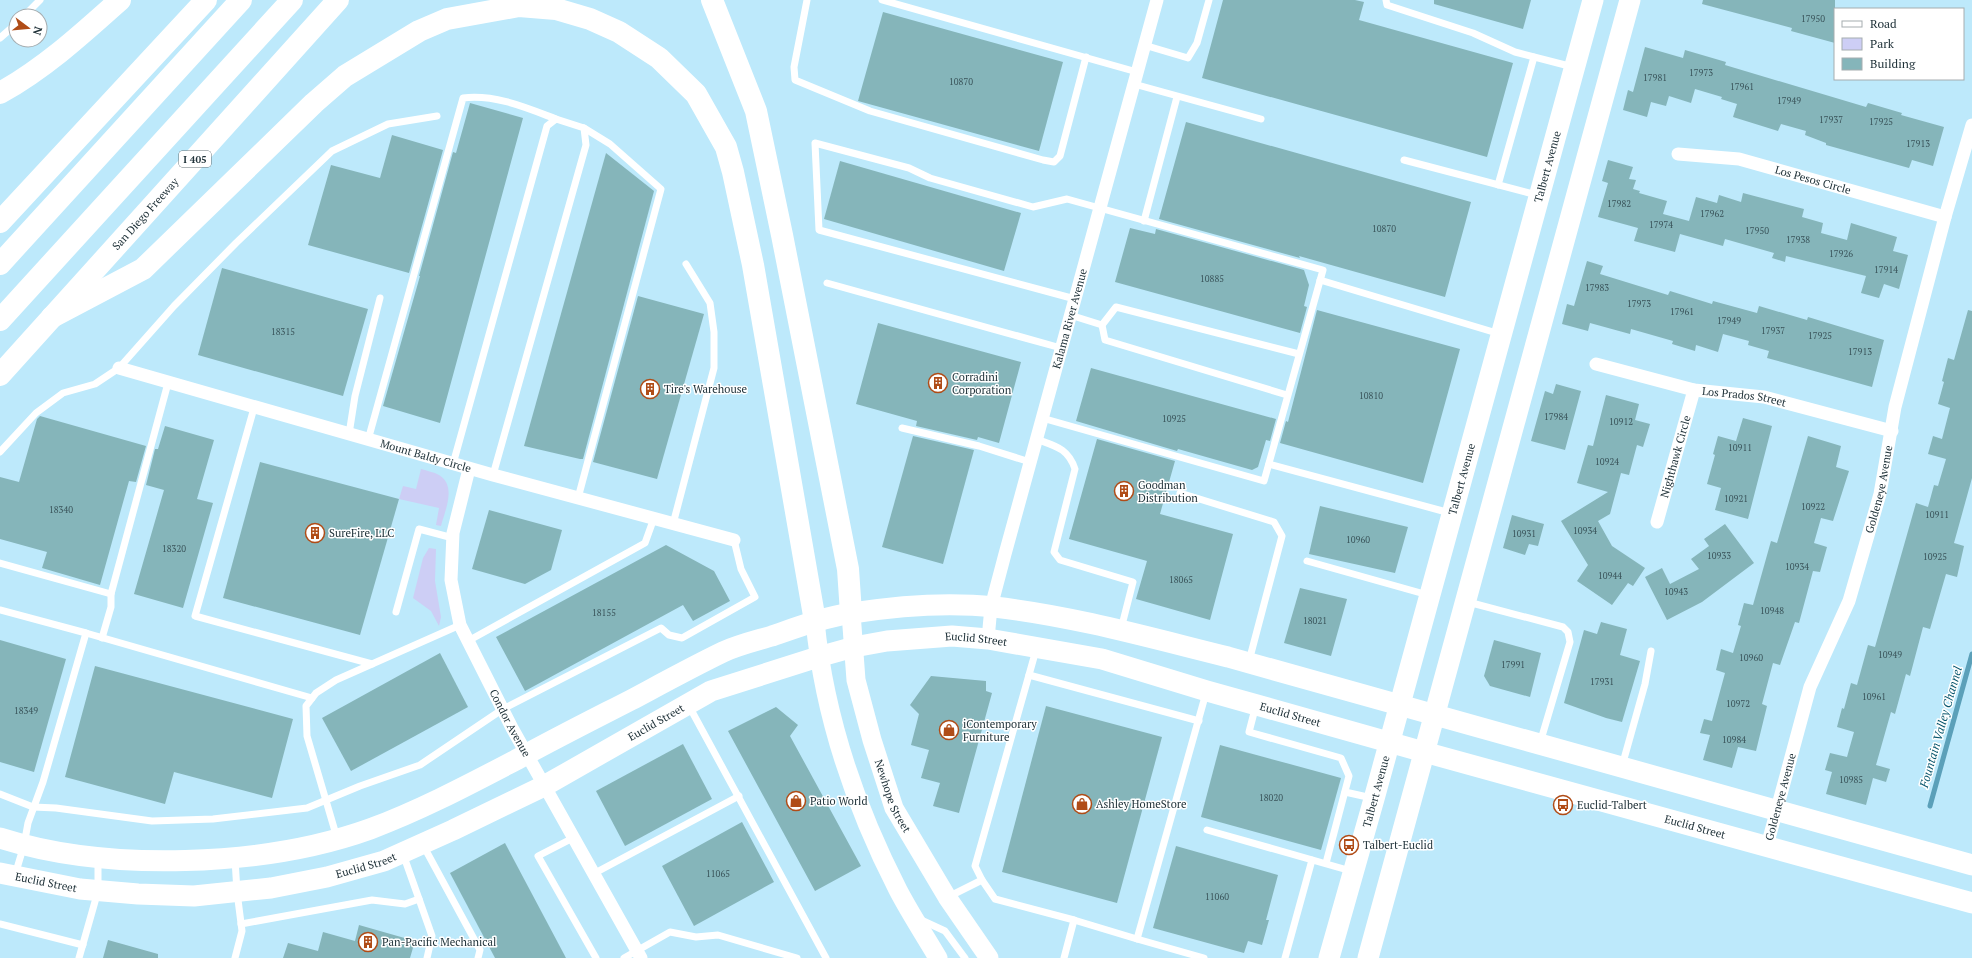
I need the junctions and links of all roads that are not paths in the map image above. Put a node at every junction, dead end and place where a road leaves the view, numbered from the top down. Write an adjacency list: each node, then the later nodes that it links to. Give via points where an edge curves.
1 (28, 0): 16 (lane)
2 (40, 0): 16 (lane)
3 (120, 0): 25 (highway, via 71,44 24,79)
4 (206, 0): 39 (highway)
5 (241, 0): 40 (highway)
6 (292, 0): 48 (highway)
7 (338, 0): 47 (highway, San Diego Freeway / I 405)
8 (712, 0): 88 (highway, via 756,111 848,569)
9 (807, 0): 20 (lane, via 794,67 795,80 870,111 1043,160 1054,162 1060,156)
10 (882, 0): 20 (lane)
11 (1157, 0): 19 (street, Kalama River Avenue)
12 (1209, 0): 19 (lane, via 1197,43 1188,58)
13 (1386, 0): 21 (lane, via 1387,5 1473,33 1515,52)
14 (1593, 0): 22 (main road, Talbert Avenue)
15 (1630, 0): 84 (main road)
16 (34, 6)
17 (8, 31): 18 (lane)
18 (0, 38)
19 (1144, 45): 23 (street, Kalama River Avenue)
20 (1086, 57): 23 (lane)
21 (1534, 57): 22 (lane); 34 (lane)
22 (1575, 67): 35 (main road, Talbert Avenue)
23 (1137, 72): 24 (street, Kalama River Avenue)
24 (1134, 84): 26 (lane); 36 (street, Kalama River Avenue)
25 (0, 93)
26 (1177, 97): 29 (lane); 38 (lane)
27 (437, 116): 54 (lane, via 388,124 332,151 174,306)
28 (556, 119): 31 (lane); 65 (lane, via 525,107 480,96 463,98); 68 (lane, via 546,126)
29 (1261, 119)
30 (1972, 125): 37 (street, Goldeneye Avenue)
31 (584, 128): 71 (lane, via 586,145); 73 (lane, via 610,144 661,190)
32 (1678, 154): 37 (street, Los Pesos Circle, via 1739,159)
33 (1404, 160): 34 (lane)
34 (1498, 185): 35 (lane)
35 (1539, 195): 50 (main road, Talbert Avenue)
36 (1099, 208): 38 (lane); 45 (street, Kalama River Avenue); 45 (lane, via 1067,199 1033,207 930,178 909,168 815,143 819,230)
37 (1945, 217): 62 (street, Goldeneye Avenue)
38 (1144, 221): 42 (lane, via 1323,270)
39 (0, 222)
40 (0, 264)
41 (686, 264): 77 (lane, via 710,303 714,332 714,368)
42 (1320, 280): 50 (lane); 52 (lane)
43 (827, 284): 51 (lane)
44 (380, 298): 63 (lane)
45 (1075, 299): 46 (street, Kalama River Avenue)
46 (1070, 315): 49 (lane); 51 (street, Kalama River Avenue)
47 (52, 317): 55 (highway, San Diego Freeway / I 405); 89 (highway, via 143,269 345,76 418,31 447,18 519,6 556,9 590,19 619,32 659,58 696,94 726,147 753,266)
48 (0, 320)
49 (1102, 324): 52 (lane, via 1116,307); 58 (lane, via 1105,340)
50 (1501, 335): 74 (main road, Talbert Avenue)
51 (1061, 348): 60 (street, Kalama River Avenue)
52 (1299, 354): 58 (lane)
53 (1596, 364): 57 (street, Los Prados Street)
54 (119, 368): 56 (street, Mount Baldy Circle); 66 (lane, via 95,384 63,392 36,413)
55 (0, 375)
56 (168, 383): 59 (street, Mount Baldy Circle); 82 (lane)
57 (1694, 390): 62 (street, Los Prados Street, via 1764,397); 76 (street, Nighthawk Circle)
58 (1287, 395): 69 (lane)
59 (254, 408): 63 (street, Mount Baldy Circle); 101 (lane, via 195,616)
60 (1042, 418): 64 (street, Kalama River Avenue); 69 (lane, via 1264,481)
61 (902, 428): 67 (lane, via 979,446)
62 (1892, 431): 123 (street, Goldeneye Avenue, via 1880,494 1849,601 1810,687)
63 (348, 434): 65 (street, Mount Baldy Circle)
64 (1036, 439): 67 (street, Kalama River Avenue); 91 (lane, via 1061,448 1071,458 1075,468 1054,552 1060,560 1133,582)
65 (368, 440): 68 (street, Mount Baldy Circle)
66 (0, 452)
67 (1030, 462): 85 (street, Kalama River Avenue)
68 (453, 464): 70 (street, Mount Baldy Circle)
69 (1269, 464): 74 (lane)
70 (469, 469): 71 (street, Mount Baldy Circle); 78 (street, Condor Avenue)
71 (493, 475): 73 (street, Mount Baldy Circle)
72 (1180, 493): 100 (lane, via 1274,522 1282,536)
73 (578, 498): 75 (street, Mount Baldy Circle)
74 (1452, 514): 83 (main road, Talbert Avenue)
75 (654, 518): 77 (street, Mount Baldy Circle); 95 (lane, via 645,544)
76 (1657, 522)
77 (673, 524): 79 (street, Mount Baldy Circle)
78 (453, 538): 87 (lane, via 419,529); 90 (street, Condor Avenue, via 451,580)
79 (734, 540): 108 (lane, via 741,569 755,597 682,638 669,635 661,628)
80 (1307, 561): 83 (lane)
81 (0, 563): 82 (lane)
82 (110, 594): 93 (lane, via 111,607)
83 (1429, 596): 107 (main road, Talbert Avenue)
84 (1466, 601): 109 (main road); 112 (lane, via 1562,627 1568,632 1570,642)
85 (991, 607): 88 (main road, via 940,606); 91 (main road); 94 (street, Kalama River Avenue)
86 (0, 610): 92 (lane)
87 (396, 612)
88 (851, 613): 89 (main road); 96 (street, Newhope Street)
89 (814, 621): 99 (street); 114 (main road, via 726,651)
90 (460, 625): 95 (street, Condor Avenue); 101 (lane)
91 (1121, 630): 100 (main road)
92 (86, 633): 93 (lane); 122 (lane, via 43,782)
93 (102, 638): 104 (lane)
94 (988, 639): 96 (main road, Euclid Street, via 952,636 887,641); 97 (main road, Euclid Street)
95 (468, 640): 108 (street, Condor Avenue)
96 (854, 647): 99 (main road, Euclid Street); 143 (street, Newhope Street, via 856,680 894,808)
97 (1036, 648): 102 (lane); 103 (main road, Euclid Street, via 1102,659)
98 (1651, 651): 115 (lane, via 1645,684)
99 (818, 657): 105 (main road, Euclid Street, via 711,691); 146 (street, via 839,747 856,798)
100 (1248, 663): 107 (main road)
101 (372, 664): 104 (lane, via 336,680)
102 (1029, 676): 110 (lane); 140 (lane, via 975,866)
103 (1207, 691): 106 (main road, Euclid Street); 110 (lane)
104 (312, 698): 121 (lane, via 306,706 306,736)
105 (688, 704): 116 (main road, Euclid Street); 119 (lane)
106 (1256, 705): 111 (main road, Euclid Street); 117 (lane, via 1249,732 1341,758 1349,776)
107 (1399, 705): 109 (main road); 111 (main road, Talbert Avenue)
108 (503, 709): 114 (street, Condor Avenue); 121 (lane, via 420,765)
109 (1434, 715): 112 (main road); 113 (main road)
110 (1199, 721): 150 (lane)
111 (1389, 742): 113 (main road, Euclid Street); 120 (main road, Talbert Avenue)
112 (1540, 745): 115 (main road)
113 (1424, 752): 130 (main road, Euclid Street); 168 (main road)
114 (526, 754): 116 (street, Condor Avenue); 127 (main road, via 436,802)
115 (1622, 768): 123 (main road)
116 (544, 786): 126 (street, Condor Avenue); 128 (main road, Euclid Street)
117 (1345, 792): 120 (lane); 135 (lane)
118 (0, 794): 122 (lane)
119 (738, 796): 138 (lane); 160 (lane)
120 (1374, 799): 137 (main road, Talbert Avenue)
121 (327, 800): 122 (lane, via 307,808 213,819 152,821); 127 (lane)
122 (33, 807): 129 (lane)
123 (1777, 812): 130 (street, Goldeneye Avenue); 136 (main road)
124 (1207, 830): 134 (lane)
125 (0, 838): 129 (main road)
126 (573, 838): 138 (street, Condor Avenue); 157 (lane, via 538,856)
127 (338, 839): 133 (main road, via 323,844)
128 (423, 844): 131 (main road, Euclid Street); 156 (lane, via 480,950)
129 (24, 845): 132 (main road); 139 (lane)
130 (1767, 846): 145 (main road, Euclid Street)
131 (402, 853): 142 (main road, Euclid Street, via 326,877); 144 (lane)
132 (98, 856): 133 (main road, via 192,861); 141 (lane)
133 (234, 857): 142 (lane)
134 (1312, 860): 135 (lane); 166 (lane)
135 (1326, 863): 137 (lane)
136 (1972, 865)
137 (1353, 872): 167 (main road, Talbert Avenue)
138 (593, 874): 152 (street, Condor Avenue)
139 (7, 875): 141 (main road, Euclid Street)
140 (982, 880): 143 (lane); 147 (lane, via 995,899)
141 (98, 891): 142 (main road, Euclid Street, via 194,896); 151 (lane)
142 (237, 892): 149 (lane)
143 (947, 897): 163 (street, Newhope Street)
144 (419, 899): 149 (lane, via 405,904 372,900); 155 (lane, via 432,936)
145 (1972, 903)
146 (912, 915): 161 (street); 162 (lane, via 945,931)
147 (1074, 920): 150 (lane); 164 (lane)
148 (0, 924): 151 (lane)
149 (241, 924): 154 (lane, via 242,931)
150 (1137, 939): 165 (lane)
151 (83, 945): 153 (lane)
152 (639, 954): 158 (lane); 159 (lane, via 670,932 696,937 718,935)
153 (79, 958)
154 (234, 958)
155 (427, 958)
156 (478, 958)
157 (596, 958)
158 (624, 958)
159 (797, 958)
160 (826, 958)
161 (938, 958)
162 (965, 958)
163 (989, 958)
164 (1064, 958)
165 (1204, 958)
166 (1285, 958)
167 (1329, 958)
168 (1368, 958)

